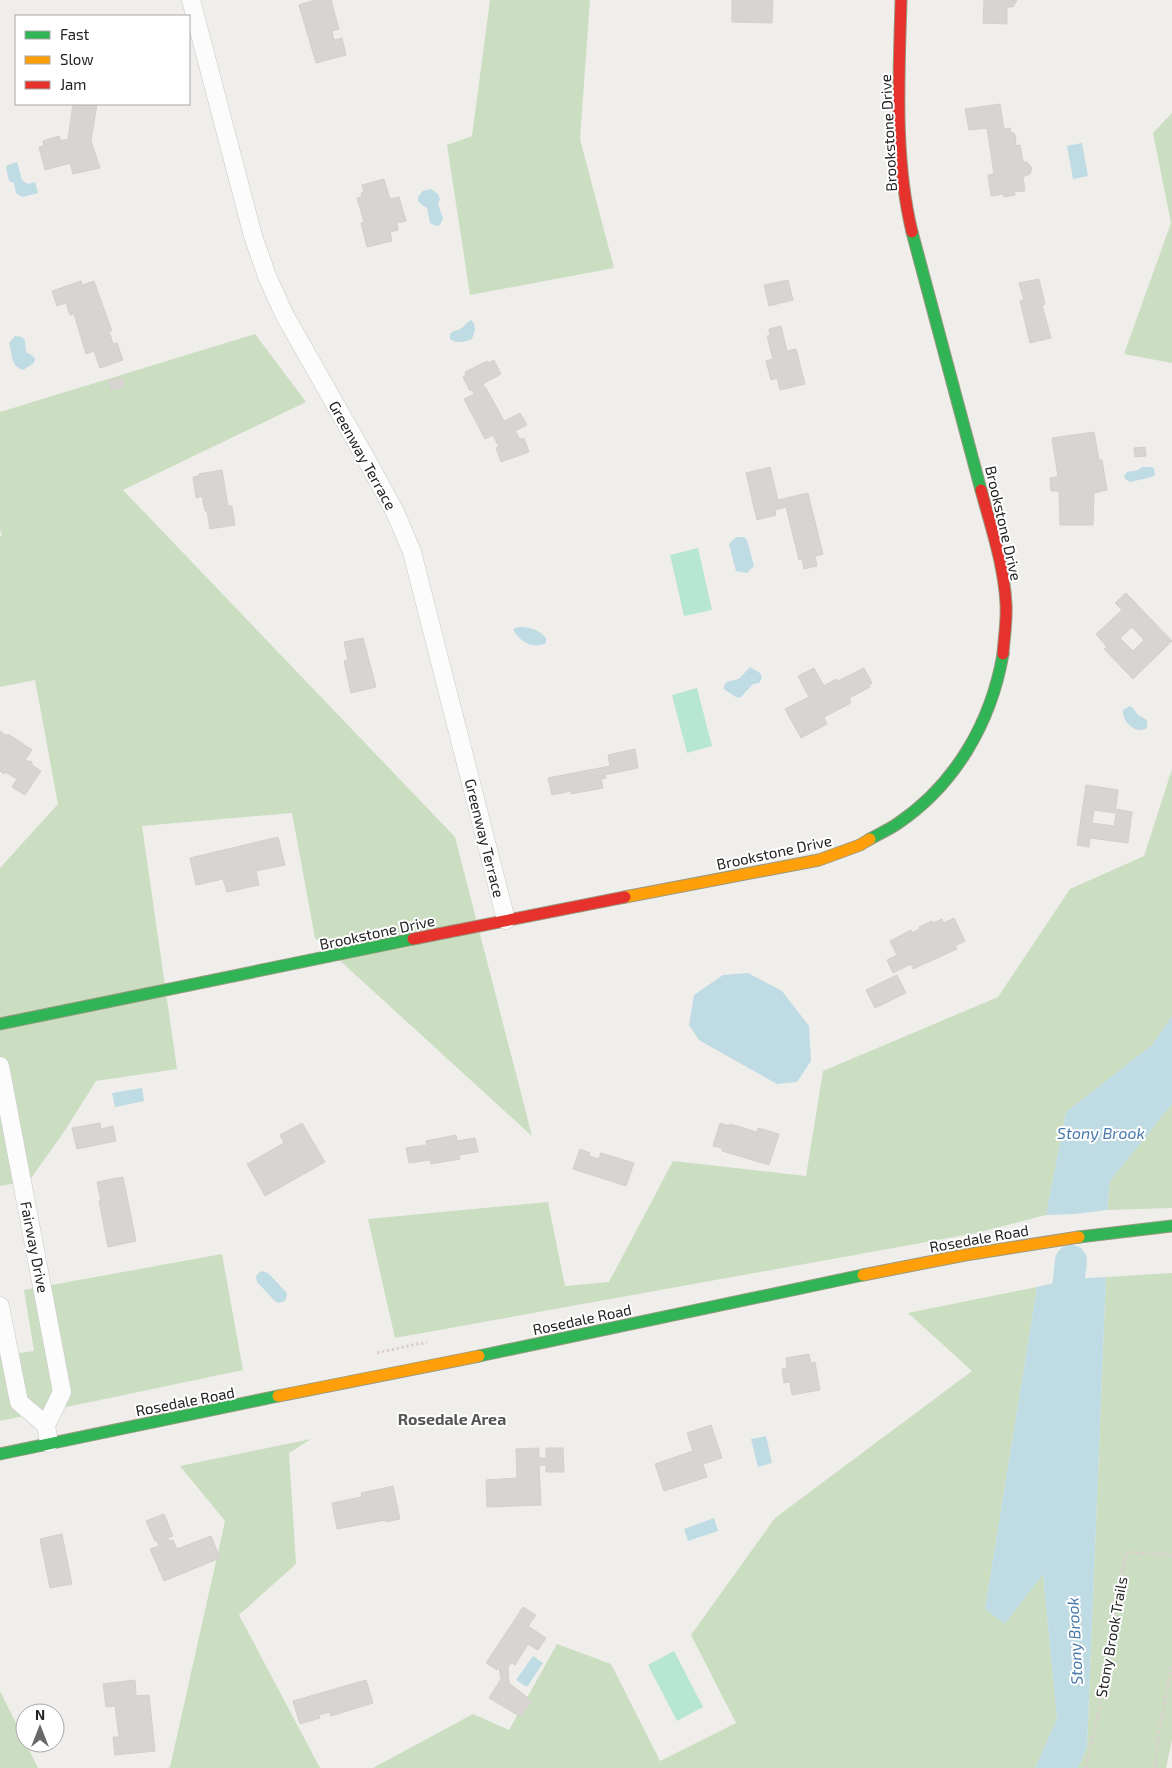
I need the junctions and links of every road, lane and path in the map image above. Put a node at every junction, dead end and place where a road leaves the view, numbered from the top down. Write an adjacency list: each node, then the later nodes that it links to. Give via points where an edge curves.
1 (191, 0): 3 (street, Greenway Terrace, via 253,236 267,276 284,314 395,512 412,552)
2 (901, 0): 3 (street, Brookstone Drive, via 899,106 907,208 1004,580 1005,645 1000,679 990,708 976,739 937,791 912,814 879,836 848,850 819,860)
3 (506, 920): 4 (street, Brookstone Drive)
4 (0, 1024)
5 (0, 1066): 8 (street, Fairway Drive, via 62,1392)
6 (1172, 1226): 9 (street, Rosedale Road, via 1029,1244 902,1267)
7 (0, 1306): 8 (street, via 20,1402)
8 (46, 1425): 9 (street)
9 (49, 1443): 10 (street, Rosedale Road)
10 (0, 1454)
11 (1172, 1555): 13 (path, Stony Brook Trails, via 1126,1552)
12 (1172, 1664): 14 (path)
13 (1086, 1768)
14 (1155, 1768)

